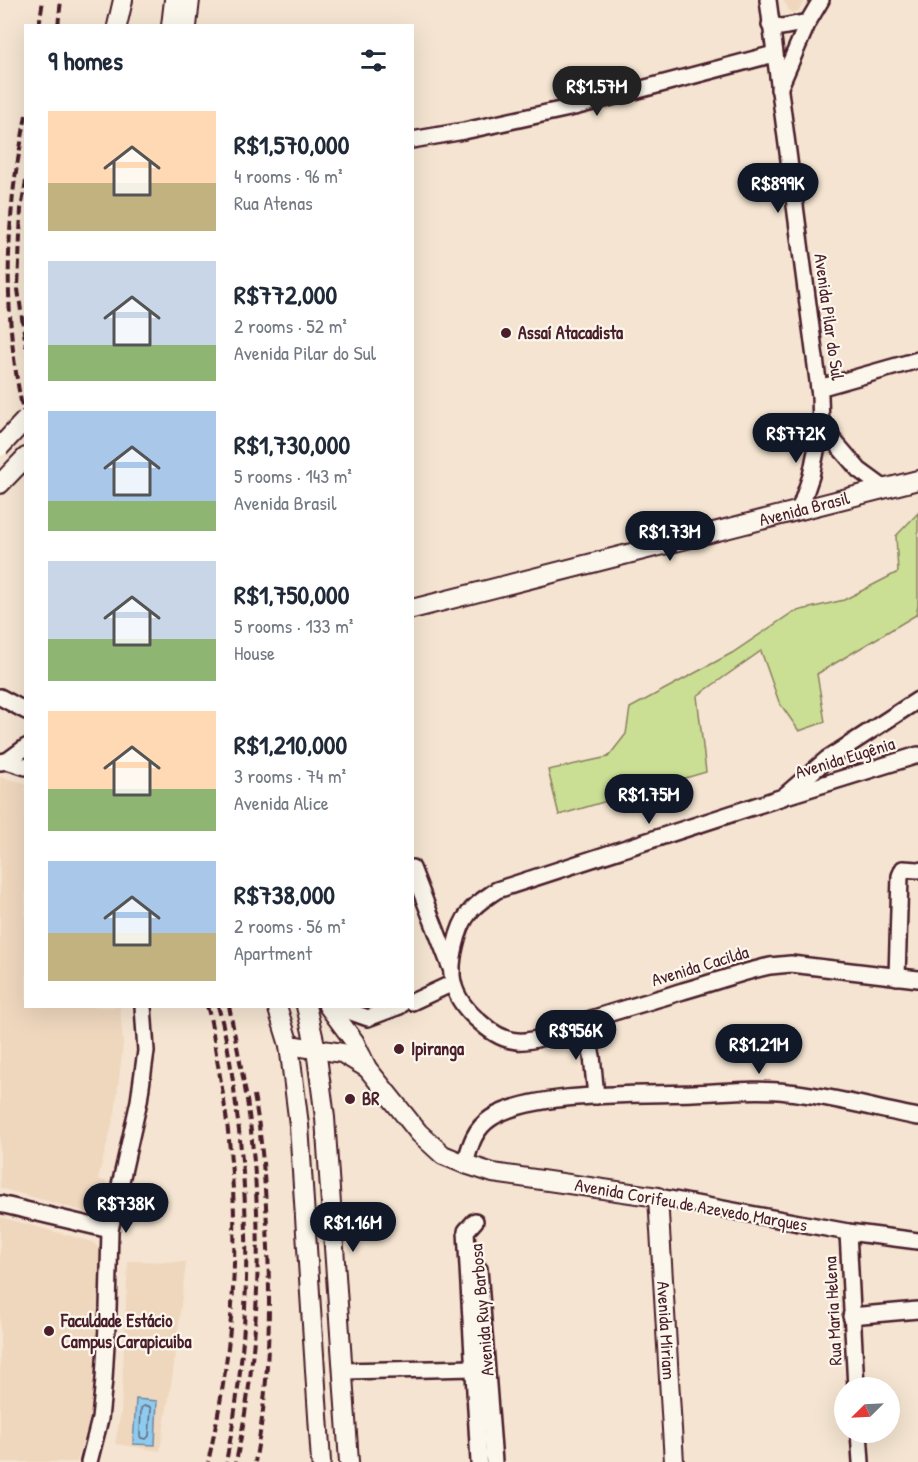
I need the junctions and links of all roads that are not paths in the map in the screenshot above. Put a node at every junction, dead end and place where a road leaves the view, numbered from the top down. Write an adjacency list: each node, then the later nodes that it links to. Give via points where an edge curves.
1 (123, 0): 8 (main road)
2 (131, 0): 9 (main road)
3 (174, 0): 10 (main road)
4 (190, 0): 11 (main road)
5 (768, 0): 12 (street, Avenida Pilar do Sul)
6 (821, 0): 7 (street)
7 (808, 22): 12 (street); 14 (street)
8 (117, 24)
9 (129, 24)
10 (171, 24)
11 (187, 24)
12 (770, 25): 13 (street, Avenida Pilar do Sul)
13 (774, 54): 14 (street, Avenida Pilar do Sul); 15 (street, via 574,107)
14 (779, 89): 17 (street, Avenida Pilar do Sul)
15 (414, 140)
16 (918, 360): 17 (street)
17 (819, 388): 19 (street, Avenida Pilar do Sul)
18 (24, 421): 20 (main road, bridge)
19 (821, 426): 24 (street, via 859,470); 25 (street, Avenida Pilar do Sul)
20 (0, 447)
21 (24, 460): 23 (main road)
22 (918, 480): 24 (main road, Avenida Brasil)
23 (0, 484)
24 (885, 489): 25 (main road, Avenida Brasil)
25 (799, 511): 26 (main road, Avenida Brasil)
26 (414, 608)
27 (0, 697): 29 (street)
28 (918, 700): 34 (street, via 827,759)
29 (24, 710)
30 (24, 748): 32 (street)
31 (918, 755): 34 (street, Avenida Eugênia)
32 (3, 762): 33 (street)
33 (24, 767)
34 (783, 797): 37 (street, Avenida Eugênia, via 497,890 479,902 461,925)
35 (918, 870): 38 (street, via 903,869 900,876)
36 (414, 873): 37 (street, Avenida Cacilda)
37 (452, 977): 40 (street); 48 (street, Avenida Cacilda, via 472,1015 507,1039 519,1042 540,1038)
38 (897, 977): 39 (street, Avenida Cacilda); 48 (street, Avenida Cacilda, via 791,964 770,966)
39 (918, 979)
40 (414, 1001)
41 (143, 1008): 58 (street, via 146,1051 139,1101)
42 (278, 1008): 50 (main road)
43 (306, 1008): 51 (main road)
44 (329, 1008): 49 (main road)
45 (340, 1008): 47 (street)
46 (395, 1008): 47 (street)
47 (368, 1018): 49 (street)
48 (583, 1022): 53 (street)
49 (354, 1041): 52 (main road)
50 (288, 1045): 51 (main road); 68 (main road, via 299,1125)
51 (316, 1049): 52 (main road, via 342,1053); 64 (main road, via 325,1118)
52 (367, 1068): 55 (main road, via 419,1133 443,1155)
53 (596, 1096): 54 (street, via 787,1091); 55 (street, via 502,1112 477,1131)
54 (918, 1117)
55 (465, 1164): 56 (main road, Avenida Corifeu de Azevedo Marques, via 493,1173)
56 (658, 1197): 59 (street, Avenida Corifeu de Azevedo Marques); 72 (main road, Avenida Miriam)
57 (0, 1204): 58 (street)
58 (110, 1230): 67 (street, via 104,1379 100,1419)
59 (848, 1232): 60 (street, Avenida Corifeu de Azevedo Marques); 62 (street, Rua Maria Helena)
60 (918, 1241)
61 (918, 1310): 62 (street)
62 (852, 1316): 65 (street, Rua Maria Helena)
63 (475, 1368): 64 (street); 70 (street, Avenida Ruy Barbosa); 71 (street, Avenida Ruy Barbosa, via 466,1232 475,1221)
64 (343, 1371): 69 (main road)
65 (855, 1377)
66 (860, 1443): 73 (street)
67 (89, 1462)
68 (321, 1462)
69 (349, 1462)
70 (478, 1462)
71 (494, 1462)
72 (674, 1462)
73 (861, 1462)

